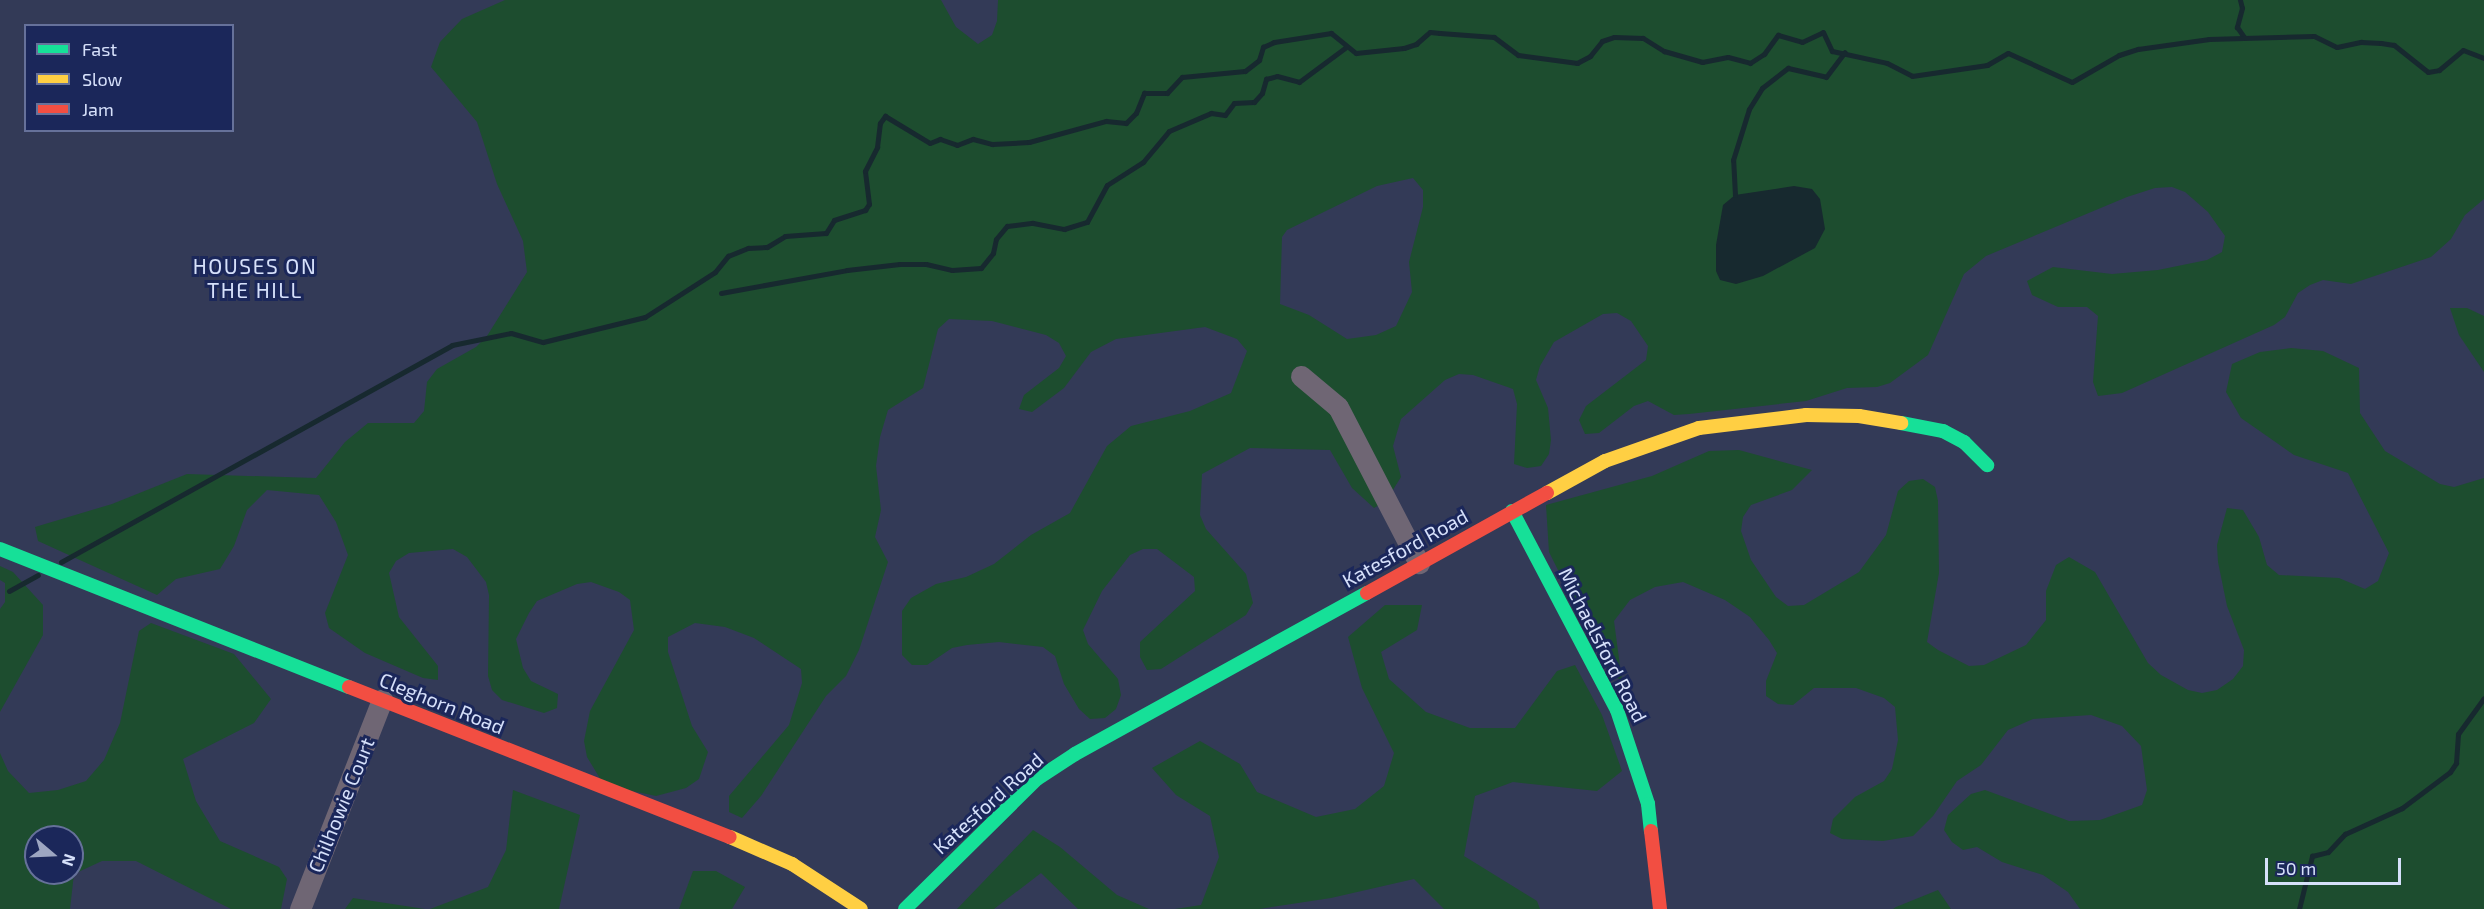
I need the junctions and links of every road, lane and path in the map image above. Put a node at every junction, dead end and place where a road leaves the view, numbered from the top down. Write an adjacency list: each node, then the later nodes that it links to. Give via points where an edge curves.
1 (1301, 376): 5 (street, via 1338,407)
2 (1987, 465): 3 (street, Katesford Road, via 1964,442 1943,431 1909,424 1859,416 1750,420 1654,441 1605,461)
3 (1512, 511): 5 (street, Katesford Road); 10 (street, Michaelsford Road, via 1617,710 1648,804)
4 (0, 549): 6 (street, Cleghorn Road)
5 (1419, 563): 9 (street, Katesford Road, via 1075,754 1037,780)
6 (382, 700): 7 (street, Chilhowie Court); 8 (street, Cleghorn Road, via 764,851 831,887)
7 (300, 909)
8 (861, 909)
9 (905, 909)
10 (1660, 909)

